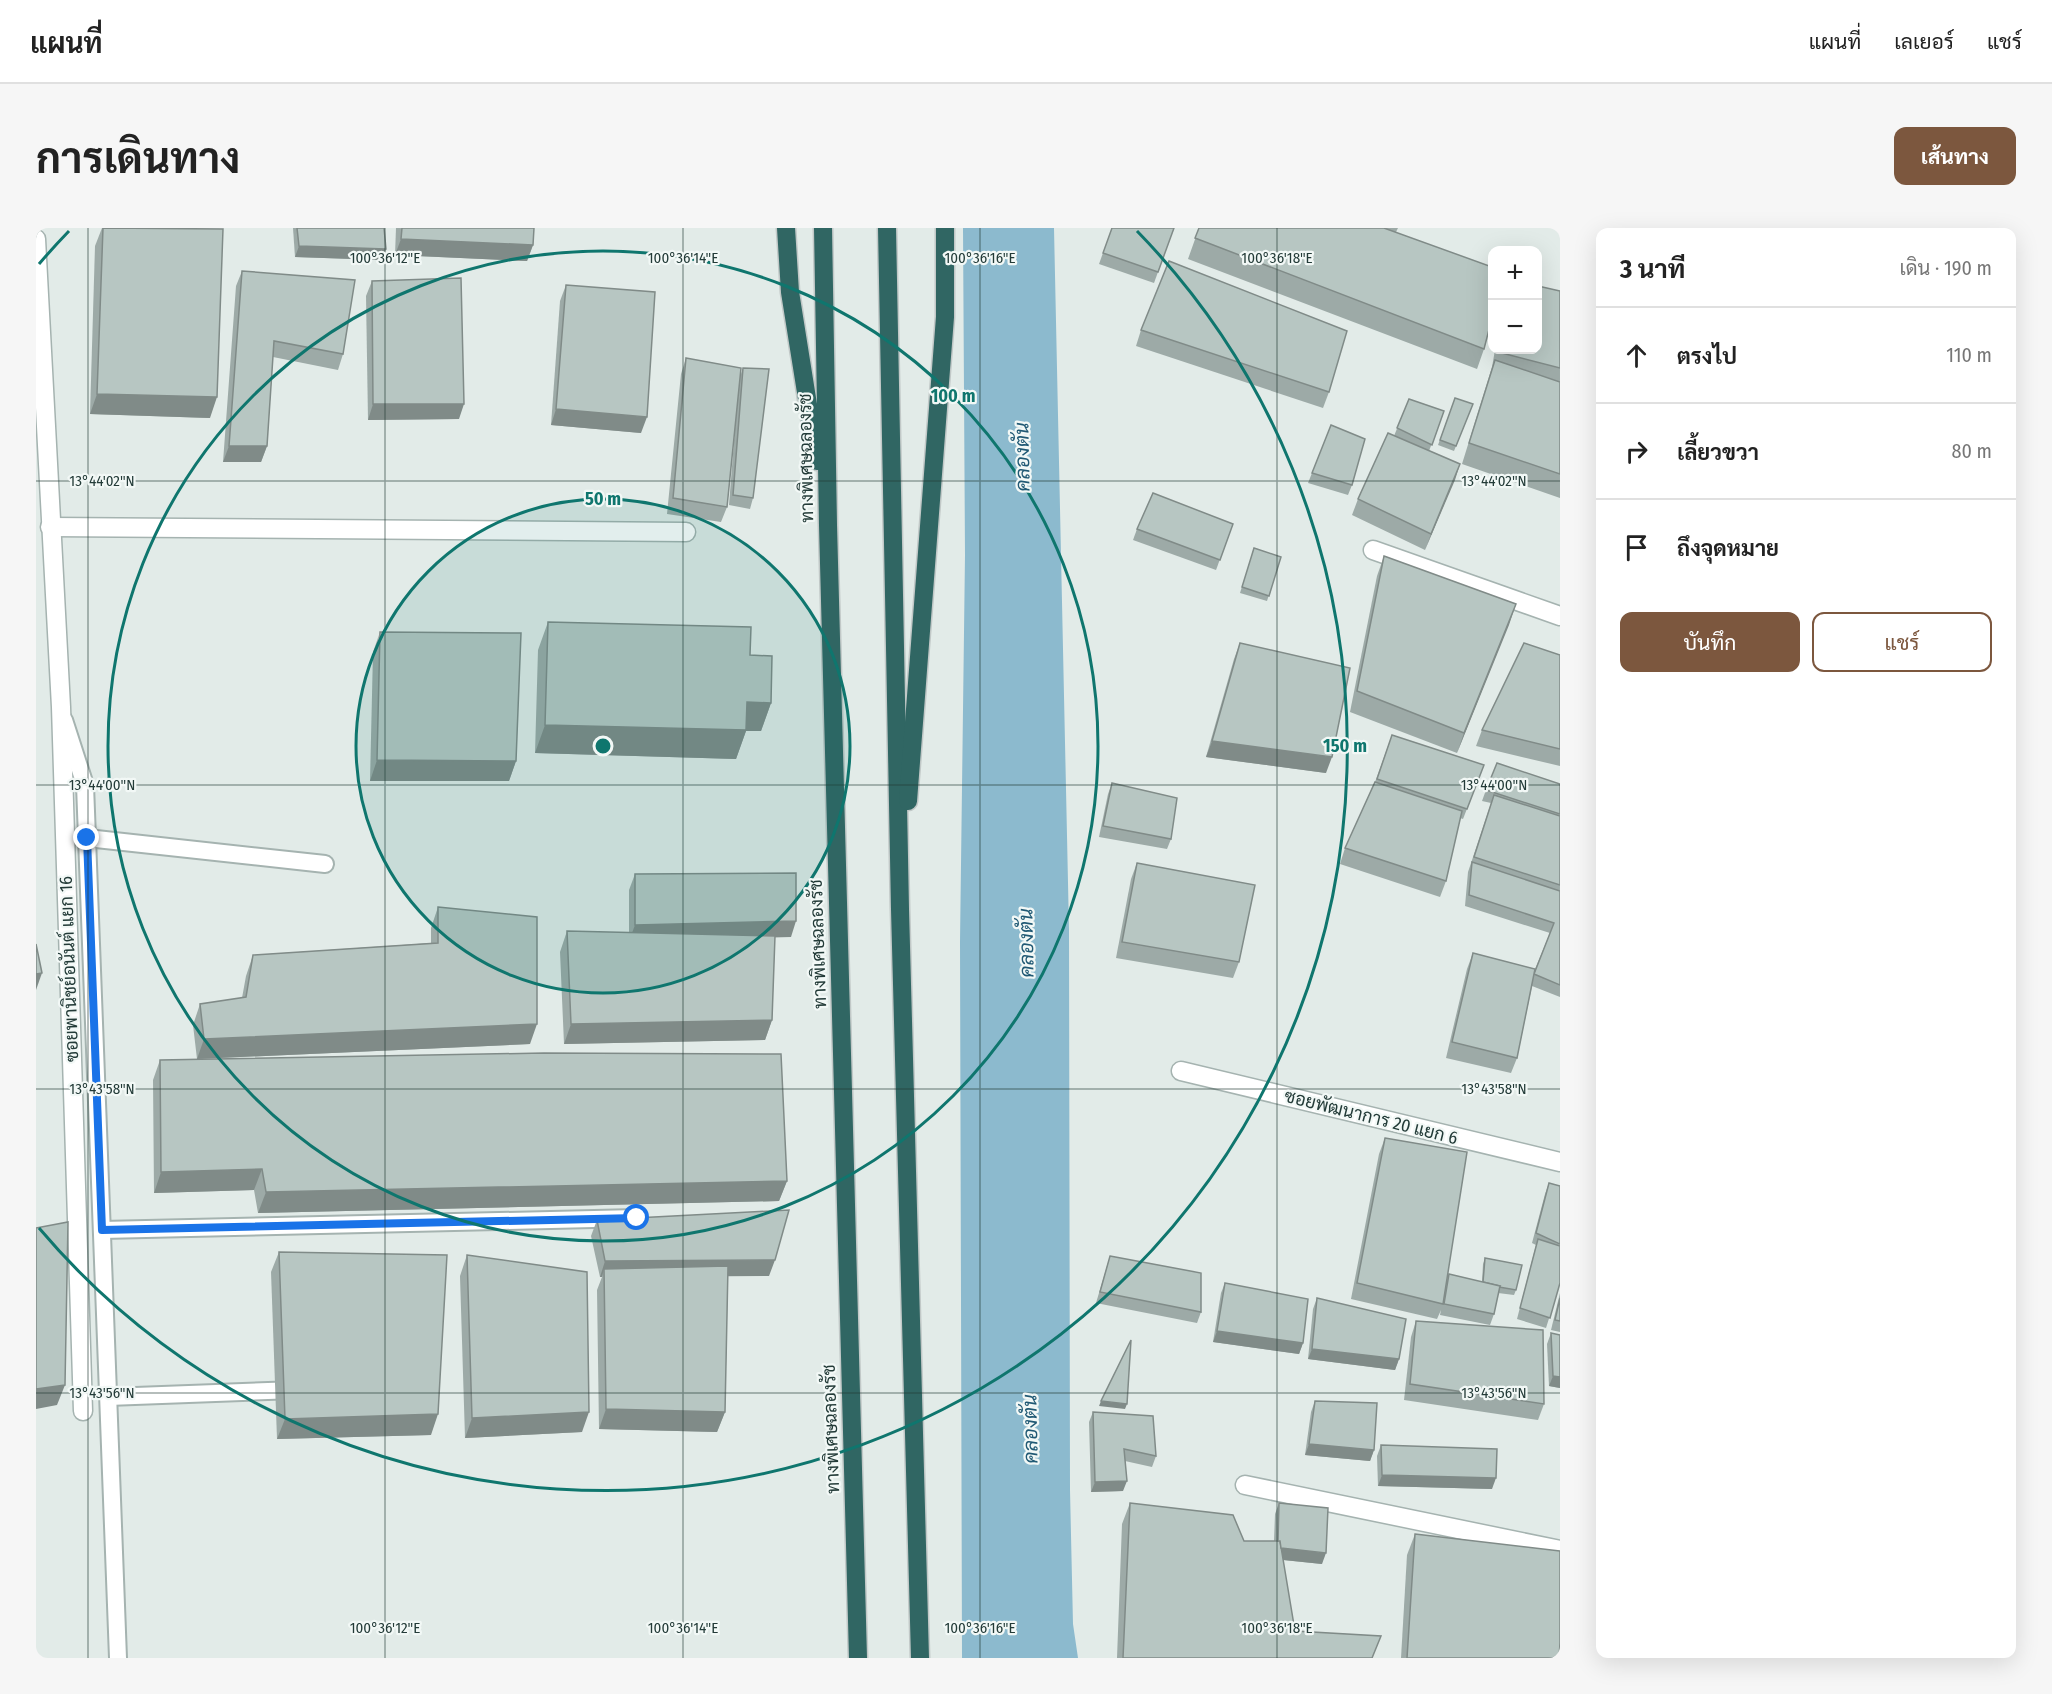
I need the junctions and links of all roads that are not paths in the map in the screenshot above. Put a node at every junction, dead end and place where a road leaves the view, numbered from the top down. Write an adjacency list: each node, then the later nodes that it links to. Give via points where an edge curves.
1 (786, 228): 6 (highway, via 790,292)
2 (823, 228): 6 (highway, ทางพิเศษฉลองรัช)
3 (887, 228): 14 (highway)
4 (945, 228): 14 (highway, via 945,317)
5 (36, 239): 7 (street, ซอยพานิชย์อนันต์ แยก 16)
6 (828, 525): 25 (highway, ทางพิเศษฉลองรัช)
7 (50, 527): 8 (street); 11 (street, ซอยพานิชย์อนันต์ แยก 16)
8 (686, 532)
9 (1373, 550): 10 (street)
10 (1560, 616)
11 (61, 707): 12 (lane, via 85,785); 21 (street, ซอยพานิชย์อนันต์ แยก 16)
12 (87, 838): 13 (lane); 18 (lane)
13 (325, 864)
14 (900, 909): 26 (highway)
15 (1181, 1071): 16 (street, ซอยพัฒนาการ 20 แยก 6)
16 (1560, 1162)
17 (637, 1218): 18 (lane)
18 (102, 1230): 20 (lane)
19 (308, 1390): 20 (lane)
20 (108, 1397): 24 (lane)
21 (83, 1411)
22 (1245, 1485): 23 (street)
23 (1560, 1550)
24 (118, 1658)
25 (858, 1658)
26 (920, 1658)

